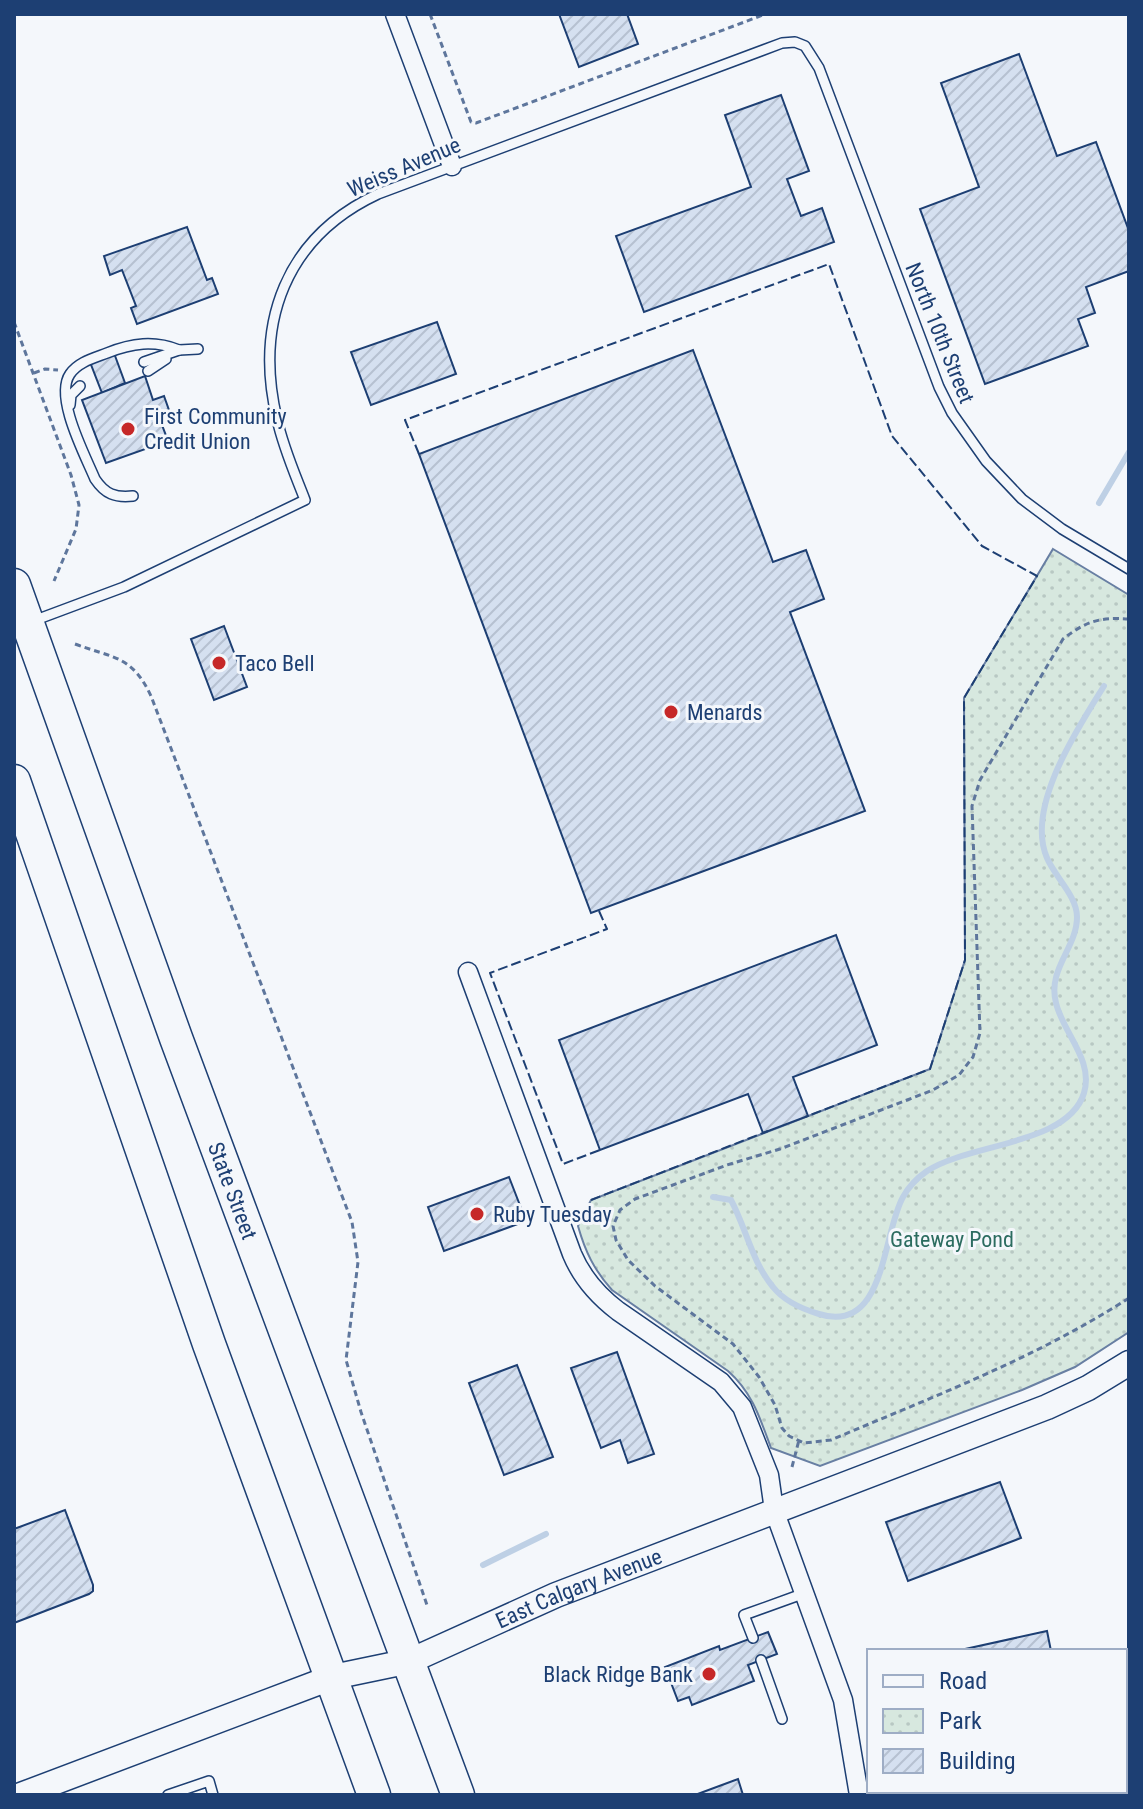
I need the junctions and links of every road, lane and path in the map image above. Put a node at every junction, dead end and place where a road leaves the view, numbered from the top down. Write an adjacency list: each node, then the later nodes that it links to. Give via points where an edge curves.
1 (395, 14): 5 (street)
2 (430, 14): 3 (path, via 471,122 476,123)
3 (763, 15)
4 (805, 46): 5 (lane, Weiss Avenue, via 795,42 769,47); 15 (lane, North 10th Street, via 819,68 952,413 1022,499)
5 (452, 166): 19 (lane, Weiss Avenue, via 344,212 306,248 288,278 272,328 270,369 284,445 305,500 124,587)
6 (14, 322): 10 (path)
7 (198, 349): 8 (lane)
8 (179, 350): 9 (lane); 11 (lane, via 148,343 123,347 85,361)
9 (146, 366)
10 (33, 373): 11 (path, via 54,369); 16 (path, via 79,505 76,529)
11 (69, 375): 13 (lane, via 64,385)
12 (80, 391): 13 (lane)
13 (72, 420): 14 (lane, via 100,486 114,496)
14 (133, 496)
15 (1129, 569)
16 (54, 581)
17 (14, 585): 19 (highway, State Street)
18 (1129, 619): 25 (path, via 1084,623 1063,639 980,780 972,806 980,1033 973,1057 959,1075 780,1149 635,1199 620,1210 613,1226 628,1260 733,1344 759,1377 782,1428)
19 (21, 626): 32 (highway, State Street)
20 (75, 644): 29 (path, via 118,658 135,671 151,696 352,1222 358,1262 346,1360)
21 (14, 781): 33 (highway, via 204,1330)
22 (468, 972): 27 (street, via 577,1265 604,1300 733,1394 769,1475)
23 (1129, 1298): 25 (path, via 1011,1362 831,1440)
24 (1129, 1363): 27 (street, East Calgary Avenue, via 1047,1407)
25 (799, 1440): 26 (path)
26 (792, 1467)
27 (774, 1510): 28 (street); 32 (street, East Calgary Avenue, via 556,1595)
28 (805, 1593): 30 (lane, via 744,1615); 35 (street, via 843,1700)
29 (428, 1608)
30 (753, 1638)
31 (761, 1660): 34 (lane)
32 (410, 1661): 33 (street, East Calgary Avenue); 40 (highway, State Street)
33 (333, 1677): 36 (street, East Calgary Avenue); 39 (highway)
34 (782, 1719)
35 (862, 1784)
36 (21, 1795)
37 (168, 1795): 38 (lane, via 209,1781)
38 (213, 1795)
39 (374, 1795)
40 (458, 1795)

